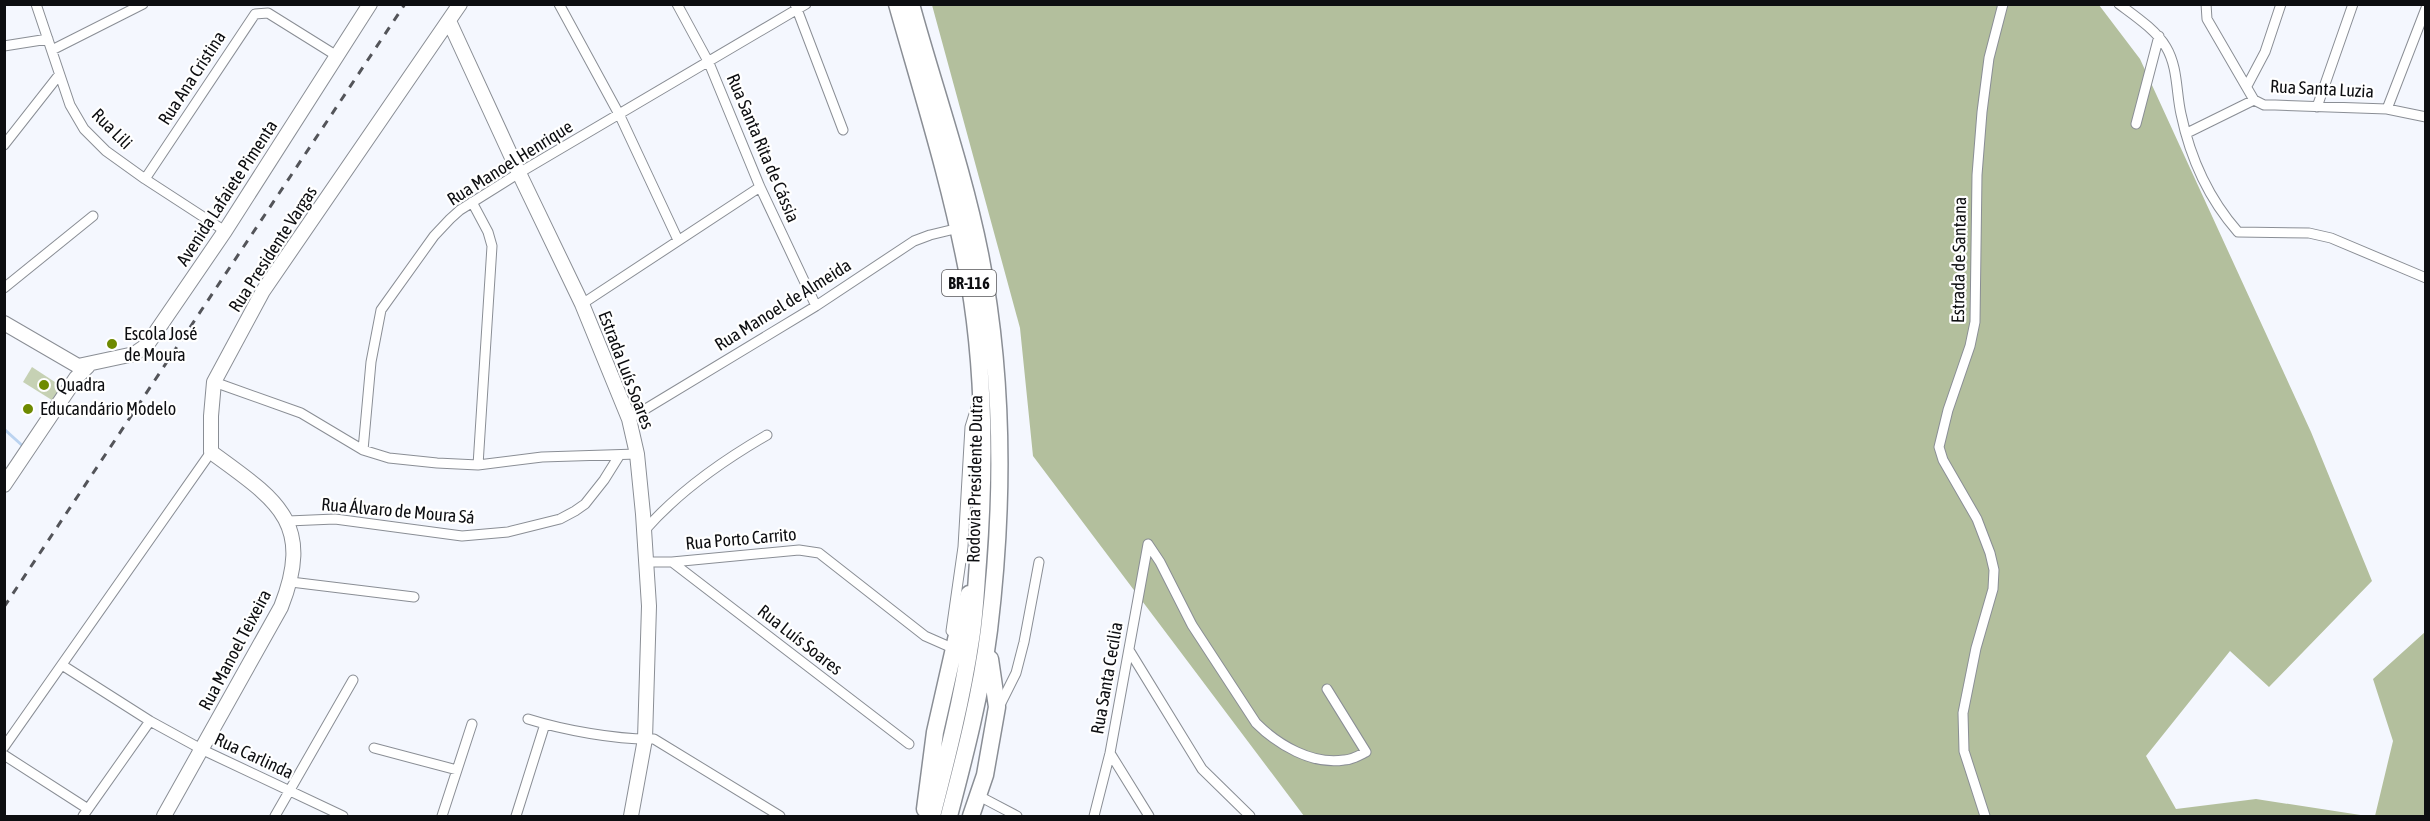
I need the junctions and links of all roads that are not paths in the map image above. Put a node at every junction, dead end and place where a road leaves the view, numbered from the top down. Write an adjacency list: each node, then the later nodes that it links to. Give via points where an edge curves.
1 (36, 4): 23 (street, Rua Lili)
2 (143, 4): 17 (street)
3 (370, 4): 27 (main road, Avenida Lafaiete Pimenta)
4 (460, 4): 20 (main road)
5 (559, 4): 34 (street)
6 (677, 4): 28 (street, Rua Santa Rita de Cássia)
7 (885, 4): 21 (highway)
8 (897, 4): 21 (highway, Rodovia Presidente Dutra / BR-116)
9 (911, 4): 26 (highway, Rodovia Presidente Dutra / BR-116)
10 (916, 4): 26 (highway)
11 (2003, 4): 109 (street, Estrada de Santana, via 1989,58 1982,112 1975,322 1939,447 1977,519 1994,570 1993,590 1963,713 1964,751)
12 (2119, 4): 18 (street)
13 (2206, 4): 30 (street, Rua Santa Luzia, via 2207,19)
14 (2281, 4): 30 (street, via 2265,52)
15 (2353, 4): 32 (street)
16 (800, 6): 28 (street, Rua Manoel Henrique); 37 (street)
17 (128, 8): 25 (street)
18 (2131, 8): 22 (street)
19 (2426, 8): 33 (street)
20 (449, 21): 40 (main road, Estrada Luís Soares); 54 (main road, Rua Presidente Vargas, via 263,291)
21 (903, 28): 45 (highway, Rodovia Presidente Dutra / BR-116)
22 (2159, 36): 36 (street); 38 (street, via 2173,62)
23 (48, 39): 24 (street); 25 (street, Rua Lili)
24 (4, 46)
25 (52, 50): 29 (street, Rua Lili)
26 (927, 54): 63 (highway, Rodovia Presidente Dutra / BR-116, via 980,257 998,406)
27 (337, 56): 41 (street, Rua Ana Cristina, via 268,13 255,14); 46 (main road, Avenida Lafaiete Pimenta)
28 (709, 63): 34 (street, Rua Manoel Henrique); 42 (street, Rua Santa Rita de Cássia)
29 (59, 75): 39 (street); 41 (street, Rua Lili, via 84,129 106,151)
30 (2247, 86): 31 (street, Rua Santa Luzia)
31 (2254, 100): 32 (street, Rua Santa Luzia, via 2264,105); 38 (street)
32 (2318, 106): 33 (street, Rua Santa Luzia)
33 (2387, 109): 35 (street, Rua Santa Luzia)
34 (620, 116): 40 (street, Rua Manoel Henrique); 47 (street)
35 (2426, 117)
36 (2136, 124)
37 (843, 130)
38 (2187, 133): 48 (street, via 2206,185 2238,232 2309,233 2331,238)
39 (4, 145)
40 (519, 173): 43 (street, Rua Manoel Henrique); 50 (main road, Estrada Luís Soares)
41 (145, 179): 46 (street, Rua Lili)
42 (760, 187): 47 (street); 51 (street, Rua Santa Rita de Cássia)
43 (472, 202): 58 (street, Rua Manoel Henrique, via 434,236 381,310 371,362); 62 (street, via 492,246)
44 (93, 216): 49 (street)
45 (959, 228): 51 (street, Rua Manoel de Almeida, via 914,242); 55 (highway, Rodovia Presidente Dutra / BR-116)
46 (225, 231): 53 (main road, Avenida Lafaiete Pimenta, via 147,345 134,354)
47 (678, 240): 50 (street)
48 (2426, 278)
49 (4, 288)
50 (582, 304): 56 (main road, Estrada Luís Soares)
51 (816, 306): 56 (street, Rua Manoel de Almeida)
52 (4, 323): 53 (main road)
53 (81, 370): 64 (main road)
54 (214, 382): 58 (street, via 301,413); 59 (main road, Rua Presidente Vargas)
55 (980, 396): 70 (highway, Rodovia Presidente Dutra / BR-116, via 983,452); 74 (street, via 970,428 963,547)
56 (629, 419): 60 (main road, Estrada Luís Soares)
57 (767, 435): 66 (street, via 726,459)
58 (363, 450): 62 (street, via 437,464)
59 (211, 452): 65 (main road, Rua Manoel Teixeira, via 267,495); 75 (street)
60 (637, 454): 61 (street); 66 (main road, Estrada Luís Soares)
61 (619, 456): 62 (street, via 542,457); 65 (street, Rua Álvaro de Moura Sá, via 585,504 575,511 560,519 508,532 462,536 335,519)
62 (478, 465)
63 (999, 476): 78 (highway, via 1003,492 1000,557 990,649); 103 (highway, Rodovia Presidente Dutra / BR-116, via 989,630 971,730)
64 (4, 485)
65 (288, 521): 71 (main road, Rua Manoel Teixeira, via 294,549)
66 (645, 530): 67 (main road, Estrada Luís Soares)
67 (648, 562): 68 (street, Rua Porto Carrito); 83 (main road, Estrada Luís Soares)
68 (672, 562): 74 (street, Rua Porto Carrito, via 811,550); 84 (street, Rua Luís Soares)
69 (1039, 562): 78 (street, via 1016,673)
70 (978, 570): 74 (highway); 102 (highway, Rodovia Presidente Dutra / BR-116, via 960,708)
71 (291, 582): 72 (street); 87 (main road, Rua Manoel Teixeira)
72 (414, 597)
73 (1129, 650): 77 (street, Rua Santa Cecilia, via 1148,544 1192,625 1256,723 1284,746 1318,759 1346,760 1366,752); 88 (street, Rua Santa Cecilia); 108 (street, via 1202,769)
74 (951, 652): 101 (highway)
75 (62, 665): 80 (street, Rua Carlinda); 85 (street)
76 (353, 680): 91 (street)
77 (1328, 689)
78 (996, 715): 92 (highway)
79 (528, 719): 82 (street)
80 (150, 721): 87 (street, Rua Carlinda); 93 (street)
81 (472, 724): 90 (street)
82 (545, 724): 83 (street); 98 (street)
83 (645, 739): 99 (main road, Estrada Luís Soares); 100 (street, via 654,739 690,759)
84 (909, 744)
85 (4, 747)
86 (374, 748): 90 (street)
87 (202, 750): 91 (street, Rua Carlinda); 94 (main road, Rua Manoel Teixeira)
88 (1110, 753): 106 (street, Rua Santa Cecilia); 107 (street)
89 (4, 755): 93 (street)
90 (457, 770): 97 (street)
91 (290, 790): 95 (street); 96 (street, Rua Carlinda)
92 (979, 796): 104 (highway); 105 (street)
93 (86, 812)
94 (164, 816)
95 (275, 816)
96 (343, 816)
97 (442, 816)
98 (516, 816)
99 (631, 816)
100 (780, 816)
101 (923, 816)
102 (932, 816)
103 (949, 816)
104 (971, 816)
105 (1017, 816)
106 (1094, 816)
107 (1149, 816)
108 (1250, 816)
109 (1985, 816)

